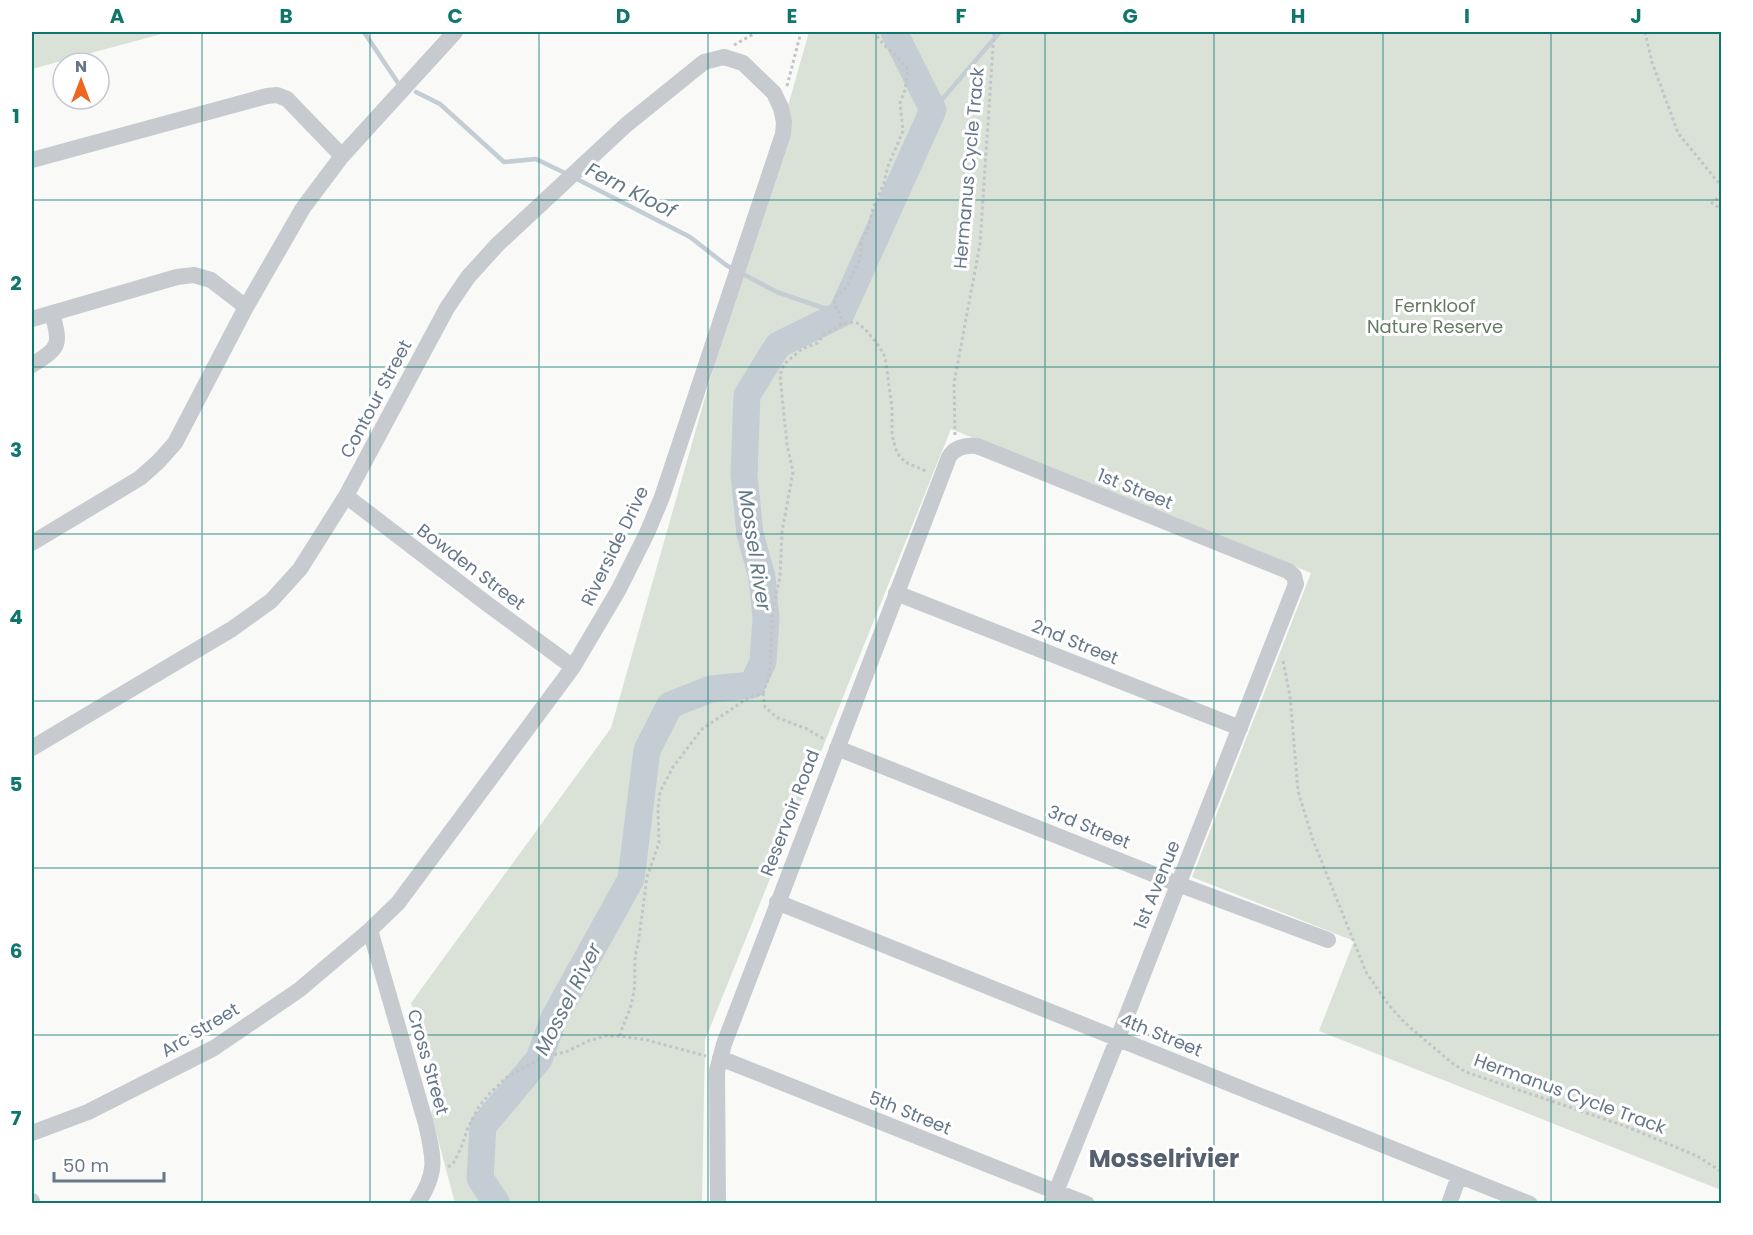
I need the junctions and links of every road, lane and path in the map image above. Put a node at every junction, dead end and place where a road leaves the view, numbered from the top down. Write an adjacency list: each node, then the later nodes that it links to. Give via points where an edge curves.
1 (455, 32): 7 (street)
2 (801, 32): 6 (path)
3 (875, 32): 15 (path, via 908,70 900,103 903,131 862,239 860,259 845,289 835,298)
4 (994, 32): 17 (path, Hermanus Cycle Track, via 980,244 954,383)
5 (1645, 32): 9 (path, via 1678,133)
6 (781, 108): 19 (street, Contour Street, via 774,93 743,63 724,57 704,62 626,125 468,277 447,308); 24 (street, Riverside Drive, via 783,134 663,497 619,589)
7 (342, 156): 8 (street, via 287,99 277,95); 12 (street, via 303,208)
8 (32, 160)
9 (1722, 187)
10 (1722, 194): 11 (path, via 1712,203)
11 (1722, 210)
12 (246, 307): 13 (street, via 211,280 194,275); 20 (street, via 175,443 158,462 140,478)
13 (52, 314): 14 (street); 16 (street, via 57,345)
14 (32, 319)
15 (841, 325): 18 (path, via 857,323 885,357 897,453 905,462); 25 (path, via 802,349 784,364 780,375 793,472 772,615 770,673)
16 (32, 365)
17 (955, 450): 18 (street, Reservoir Road); 21 (street, 1st Street, via 977,446 1288,571)
18 (941, 476): 22 (street, Reservoir Road)
19 (346, 496): 24 (street, Bowden Street); 27 (street, Contour Street, via 300,569 271,601 232,629)
20 (32, 543)
21 (1295, 579): 23 (street, 1st Avenue, via 1295,589)
22 (896, 593): 26 (street, 2nd Street); 28 (street, Reservoir Road)
23 (1278, 632): 26 (street, 1st Avenue); 38 (path, Hermanus Cycle Track, via 1290,696 1298,791 1312,840 1366,972 1388,1004 1421,1037 1466,1072 1625,1126 1697,1156)
24 (573, 667): 31 (street, Riverside Drive, via 398,903)
25 (763, 693): 28 (path, via 765,707 776,717 807,729); 33 (path, via 748,698 702,729 673,767 660,792 659,843 647,877 635,954 634,994)
26 (1240, 728): 29 (street, 1st Avenue)
27 (32, 748)
28 (837, 748): 29 (street, 3rd Street); 30 (street, Reservoir Road)
29 (1178, 884): 32 (street, 3rd Street); 34 (street, 1st Avenue)
30 (777, 902): 34 (street, 4th Street); 35 (street, Reservoir Road)
31 (370, 930): 36 (street, Arc Street, via 298,990 214,1048 88,1112); 37 (street, Cross Street, via 426,1124)
32 (1328, 940)
33 (620, 1036): 35 (path); 37 (path, via 588,1041 538,1059 508,1076 478,1108 454,1162 441,1172)
34 (1118, 1038): 39 (street, 4th Street); 40 (street, 1st Avenue)
35 (720, 1058): 40 (street, 5th Street); 42 (street, Reservoir Road)
36 (32, 1133)
37 (433, 1172): 41 (street)
38 (1722, 1172)
39 (1459, 1176): 44 (street); 45 (street, 4th Street)
40 (1053, 1197): 43 (street, 5th Street)
41 (417, 1203)
42 (717, 1203)
43 (1087, 1203)
44 (1449, 1203)
45 (1530, 1203)

